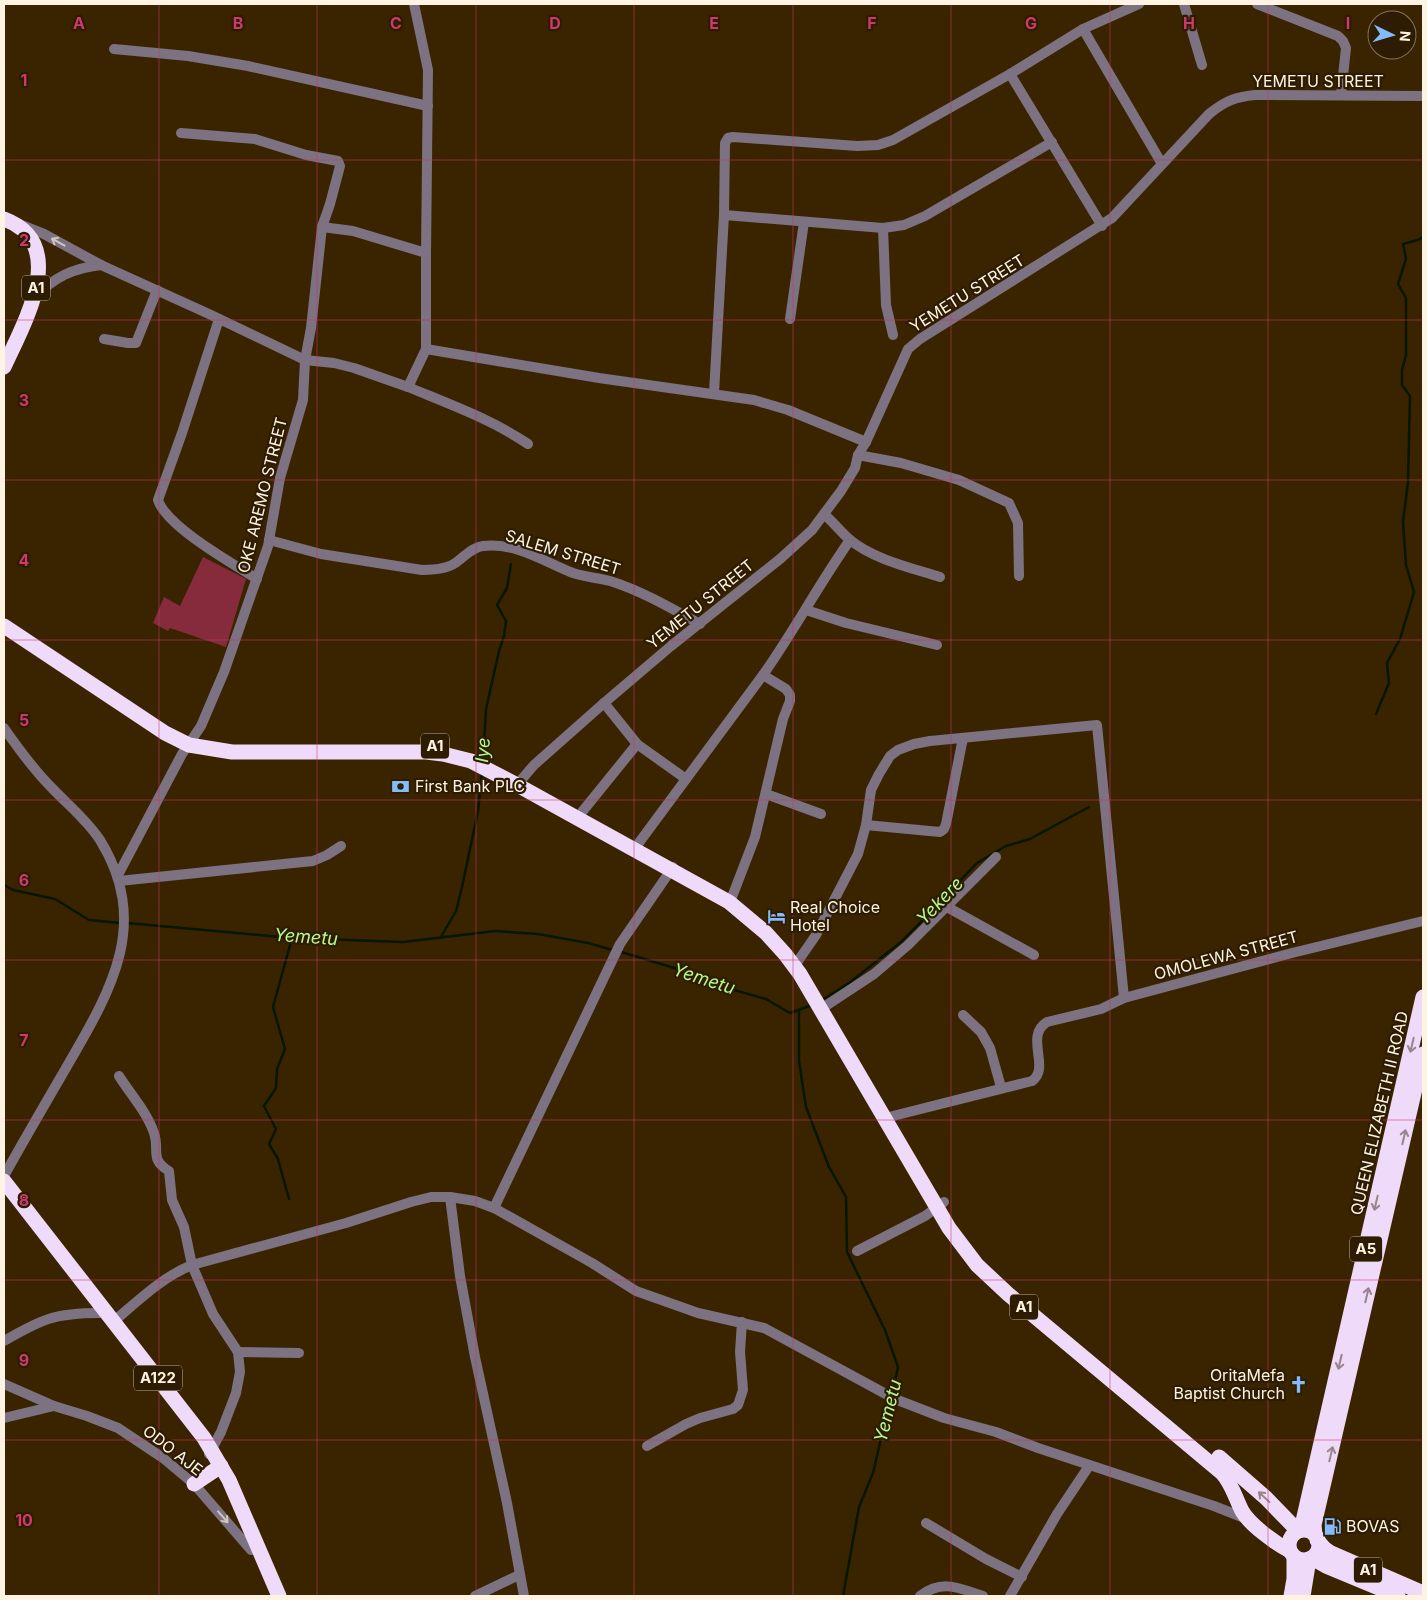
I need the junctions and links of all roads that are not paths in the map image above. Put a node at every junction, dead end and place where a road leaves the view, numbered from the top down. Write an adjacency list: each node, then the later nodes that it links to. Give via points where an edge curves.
1 (414, 4): 11 (street, via 428,70)
2 (1139, 4): 5 (street)
3 (1184, 4): 7 (street)
4 (1257, 4): 9 (street, via 1344,41)
5 (1083, 29): 8 (street); 14 (street)
6 (114, 49): 11 (street, via 248,66)
7 (1202, 65)
8 (1010, 74): 13 (street); 15 (street, via 893,140 878,145 728,138 725,143)
9 (1341, 95): 10 (street, YEMETU STREET); 14 (street, YEMETU STREET, via 1255,95 1224,102)
10 (1423, 96)
11 (428, 106): 21 (street)
12 (181, 133): 19 (street, OKE AREMO STREET, via 255,139 306,155 338,160 340,166)
13 (1052, 142): 18 (street); 20 (street, via 925,216 904,225)
14 (1162, 164): 18 (street, YEMETU STREET, via 1123,208)
15 (724, 215): 16 (street); 34 (street)
16 (804, 222): 20 (street); 26 (street)
17 (7, 223): 22 (street, one-way to 17, via 44,234); 24 (highway, A1, via 25,232 37,255 39,269); 30 (highway, A1, via 23,246 29,271 24,302)
18 (1102, 226): 35 (street, YEMETU STREET, via 908,349)
19 (322, 227): 21 (street, via 353,231); 31 (street, OKE AREMO STREET)
20 (883, 228): 27 (street, via 886,305)
21 (426, 254): 29 (street)
22 (101, 266): 23 (street); 24 (street, via 79,269 57,278)
23 (157, 290): 25 (street); 28 (street, via 136,343)
24 (33, 301): 32 (highway, A1)
25 (219, 319): 31 (street); 43 (street, via 158,500 178,525 207,548)
26 (790, 319)
27 (893, 335)
28 (104, 339)
29 (426, 349): 33 (street); 34 (street, via 599,378)
30 (4, 350)
31 (305, 360): 33 (street, via 354,368); 39 (street, OKE AREMO STREET, via 303,400 280,478)
32 (4, 367)
33 (408, 387): 36 (street, via 490,422)
34 (714, 393): 35 (street, via 772,404)
35 (866, 442): 37 (street, YEMETU STREET)
36 (528, 444)
37 (858, 454): 38 (street, YEMETU STREET, via 855,468 842,491); 41 (street, via 959,480 1009,503 1018,523)
38 (824, 514): 40 (street); 46 (street, YEMETU STREET, via 812,530 780,559)
39 (269, 540): 43 (street, OKE AREMO STREET); 46 (street, SALEM STREET, via 321,554 422,570 435,570 457,562 482,546 514,549 575,573 631,589)
40 (850, 540): 42 (street, via 881,557); 44 (street, via 826,573)
41 (1019, 576)
42 (940, 577)
43 (257, 579): 53 (street, OKE AREMO STREET, via 224,672 201,726)
44 (806, 610): 48 (street); 49 (street)
45 (4, 617): 53 (highway, A1)
46 (700, 624): 50 (street, YEMETU STREET)
47 (4, 626): 53 (highway, A1, via 166,733)
48 (937, 645)
49 (763, 675): 55 (street); 57 (street, via 790,695)
50 (604, 703): 54 (street); 56 (street, YEMETU STREET, via 534,765)
51 (4, 728): 65 (street, via 49,786 99,838)
52 (963, 738): 60 (street, via 914,744 890,756 871,790); 60 (street, via 944,829 929,832); 71 (street, via 1097,725)
53 (191, 741): 56 (highway, A1, via 232,752 410,751 442,754 471,761); 65 (street, OKE AREMO STREET)
54 (637, 744): 55 (street); 58 (street)
55 (686, 779): 61 (street)
56 (521, 782): 58 (highway, A1); 64 (highway, A1)
57 (766, 794): 59 (street); 66 (street, via 755,838)
58 (582, 812): 61 (highway, A1)
59 (821, 814)
60 (866, 825): 70 (street, via 858,854 816,935)
61 (638, 844): 64 (highway, A1)
62 (340, 846): 65 (street, via 313,861)
63 (996, 857): 67 (street)
64 (673, 867): 66 (highway, A1); 72 (highway, A1, via 753,920 785,954); 84 (street, via 618,949)
65 (118, 878): 79 (street, via 124,904 124,929 107,995)
66 (732, 897): 70 (highway, A1, via 780,937)
67 (947, 907): 69 (street); 72 (street, via 874,974)
68 (1423, 921): 71 (street, OMOLEWA STREET)
69 (1034, 955)
70 (798, 961): 72 (highway, A1)
71 (1124, 998): 77 (street, OMOLEWA STREET, via 1101,1009 1040,1026 1037,1032 1037,1077)
72 (821, 1002): 78 (highway, A1)
73 (1423, 1003): 101 (highway, QUEEN ELIZABETH II ROAD / A5, one-way to 101)
74 (963, 1015): 77 (street, via 981,1032 990,1048)
75 (1423, 1054): 101 (highway, QUEEN ELIZABETH II ROAD / A5, one-way to 75)
76 (119, 1076): 86 (street, via 147,1116 155,1135 157,1158 169,1171 172,1200 184,1227)
77 (1001, 1088): 78 (street)
78 (889, 1117): 83 (highway, A1)
79 (4, 1176)
80 (4, 1181): 88 (highway, A122)
81 (4, 1191): 87 (highway, A122)
82 (450, 1197): 84 (street); 86 (street, via 411,1202 338,1226); 109 (street, via 473,1348 507,1503)
83 (941, 1205): 85 (street, via 892,1235); 99 (highway, A1, via 962,1247 991,1278); 105 (highway, A1, one-way to 83, via 994,1269)
84 (494, 1208): 89 (street, via 636,1291 698,1313)
85 (857, 1251)
86 (192, 1265): 88 (street, via 156,1286); 91 (street, via 213,1314)
87 (100, 1313): 90 (street, via 52,1317); 97 (highway, A122)
88 (114, 1321): 97 (highway, A122, via 191,1420)
89 (742, 1322): 96 (street, via 743,1390 738,1405 686,1424); 98 (street, via 779,1334 895,1399)
90 (4, 1341)
91 (238, 1352): 92 (street); 97 (street, via 240,1372 236,1393)
92 (299, 1353)
93 (4, 1384): 94 (street, ODO AJE)
94 (54, 1406): 95 (street); 100 (street, ODO AJE, via 118,1428 164,1458)
95 (4, 1418)
96 (647, 1446)
97 (214, 1461): 100 (highway); 106 (highway, A122); 114 (highway, A122, via 237,1498)
98 (1089, 1466): 102 (street); 110 (street, via 1057,1514)
99 (1229, 1480): 102 (street, via 1228,1498); 103 (highway, A1)
100 (194, 1484): 106 (street, ODO AJE, one-way to 106)
101 (1314, 1501): 105 (highway, A5, via 1314,1525)
102 (1214, 1506): 103 (street)
103 (1249, 1520): 107 (highway, A1)
104 (926, 1523): 110 (street)
105 (1308, 1534): 107 (highway, via 1292,1535 1289,1541); 108 (highway, via 1318,1550); 111 (highway, A1, via 1331,1553)
106 (251, 1550): 113 (highway, A122)
107 (1292, 1554): 108 (highway, via 1301,1560); 119 (highway)
108 (1310, 1559): 120 (highway); 121 (highway, A1)
109 (519, 1575): 115 (street); 116 (street)
110 (1022, 1577): 118 (street)
111 (1423, 1593)
112 (924, 1594): 117 (street, via 937,1586 956,1587)
113 (271, 1596)
114 (279, 1596)
115 (476, 1596)
116 (524, 1596)
117 (983, 1596)
118 (1010, 1596)
119 (1292, 1596)
120 (1304, 1596)
121 (1398, 1596)

